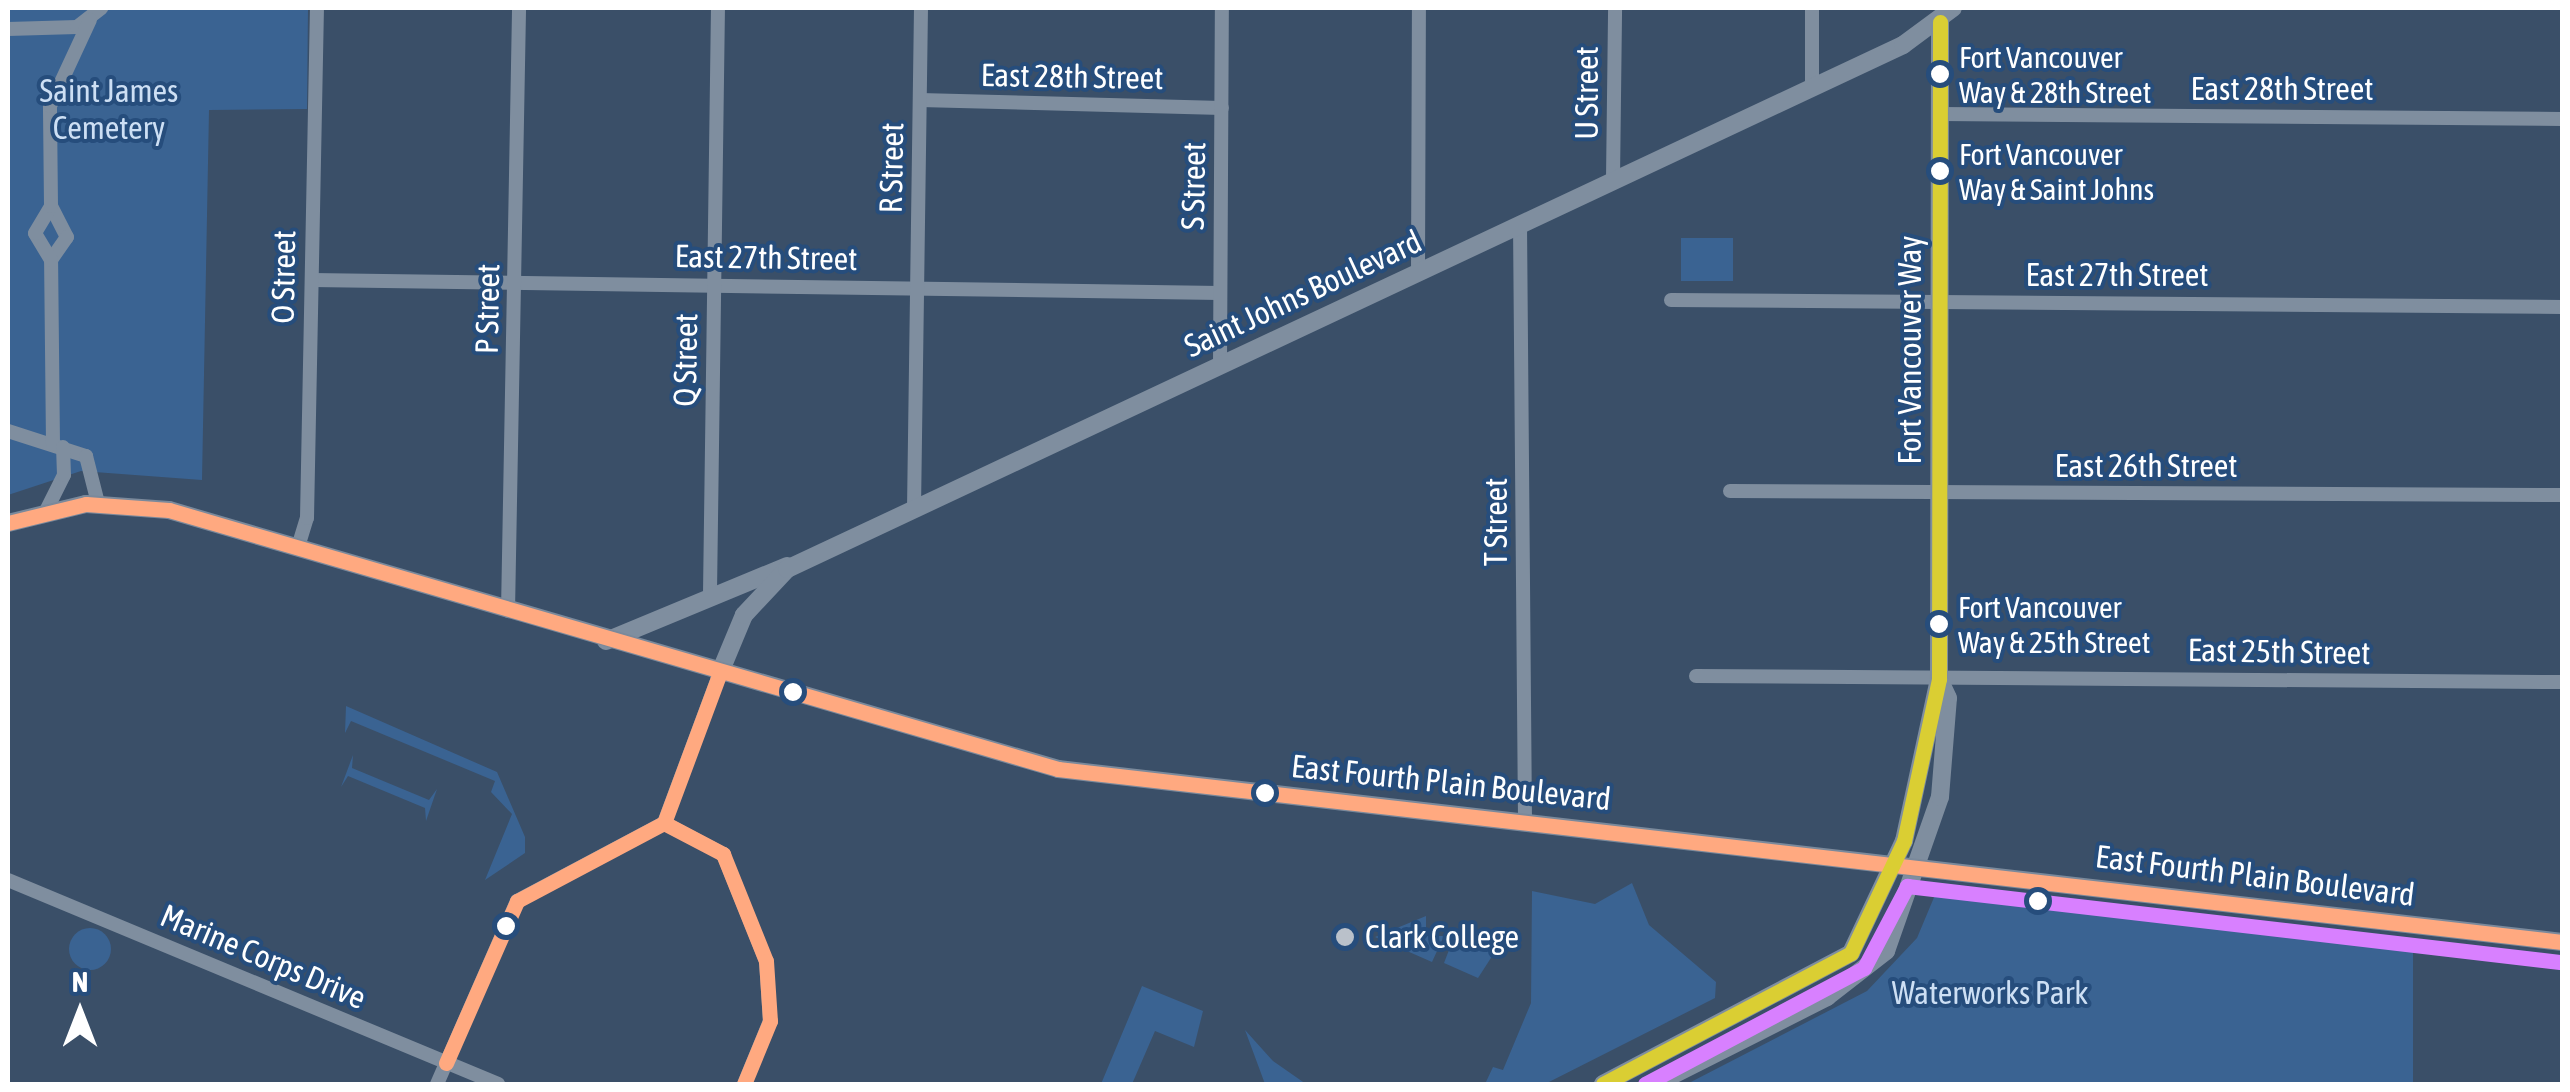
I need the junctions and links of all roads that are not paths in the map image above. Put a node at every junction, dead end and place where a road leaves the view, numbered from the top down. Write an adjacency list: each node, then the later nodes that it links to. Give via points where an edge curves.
1 (102, 8): 11 (street)
2 (316, 8): 23 (street, O Street)
3 (519, 8): 24 (street, P Street)
4 (718, 8): 25 (street, Q Street)
5 (922, 8): 14 (street, R Street)
6 (1222, 8): 15 (street, S Street)
7 (1419, 8): 22 (street)
8 (1615, 8): 18 (street, U Street)
9 (1812, 8): 13 (street)
10 (1947, 14): 13 (street, Saint Johns Boulevard); 16 (street, Fort Vancouver Way)
11 (90, 20): 12 (street); 19 (street, via 50,106)
12 (8, 29)
13 (1812, 87): 18 (street, Saint Johns Boulevard)
14 (920, 100): 15 (street, East 28th Street); 26 (street, R Street)
15 (1222, 108): 27 (street, S Street)
16 (1940, 114): 17 (street, East 28th Street); 29 (street, Fort Vancouver Way)
17 (2562, 118)
18 (1614, 178): 20 (street, Saint Johns Boulevard)
19 (50, 206): 21 (street, via 36,233); 21 (street, via 67,237)
20 (1520, 224): 22 (street, Saint Johns Boulevard); 50 (street, T Street)
21 (51, 260): 33 (street)
22 (1418, 273): 31 (street, Saint Johns Boulevard)
23 (312, 280): 24 (street, East 27th Street); 41 (street, O Street, via 307,518)
24 (516, 282): 25 (street, East 27th Street); 44 (street, P Street)
25 (714, 285): 26 (street, East 27th Street); 43 (street, Q Street)
26 (918, 288): 27 (street, East 27th Street); 38 (street, R Street)
27 (1220, 293): 31 (street, S Street)
28 (1671, 300): 29 (street, East 27th Street)
29 (1940, 302): 30 (street, East 27th Street); 35 (street, Fort Vancouver Way)
30 (2562, 306)
31 (1220, 366): 38 (street, Saint Johns Boulevard)
32 (8, 431): 33 (street)
33 (58, 446): 37 (street, via 90,460); 39 (street, via 64,475)
34 (1730, 491): 35 (street, East 26th Street)
35 (1940, 494): 36 (street, East 26th Street); 48 (street, Fort Vancouver Way)
36 (2562, 494)
37 (98, 504): 39 (main road, East Fourth Plain Boulevard); 41 (main road, East Fourth Plain Boulevard, via 169,510)
38 (914, 509): 42 (street, Saint Johns Boulevard)
39 (46, 510): 40 (main road, East Fourth Plain Boulevard)
40 (8, 522)
41 (298, 547): 44 (main road, East Fourth Plain Boulevard)
42 (802, 562): 43 (street); 46 (street, Saint Johns Boulevard, via 752,603)
43 (710, 593): 45 (street)
44 (508, 611): 45 (main road, East Fourth Plain Boulevard)
45 (606, 641): 46 (main road, East Fourth Plain Boulevard)
46 (719, 675): 50 (main road, East Fourth Plain Boulevard, via 1058,769); 51 (street)
47 (1696, 676): 48 (street, East 25th Street)
48 (1939, 679): 49 (street, East 25th Street); 52 (street, Fort Vancouver Way); 53 (street, Fort Vancouver Way, via 1948,698 1946,758)
49 (2562, 682)
50 (1524, 820): 52 (main road, East Fourth Plain Boulevard)
51 (664, 823): 56 (street, via 517,901); 59 (street, via 723,854 766,961 770,1021)
52 (1896, 865): 53 (main road, East Fourth Plain Boulevard); 60 (street, Fort Vancouver Way, via 1850,954)
53 (1919, 867): 55 (main road, East Fourth Plain Boulevard); 61 (street, Fort Vancouver Way, via 1894,938 1865,972)
54 (8, 880): 56 (street, Marine Corps Drive)
55 (2562, 942)
56 (446, 1063): 57 (street); 58 (street, Marine Corps Drive)
57 (436, 1084)
58 (498, 1084)
59 (744, 1084)
60 (1603, 1084)
61 (1655, 1084)

